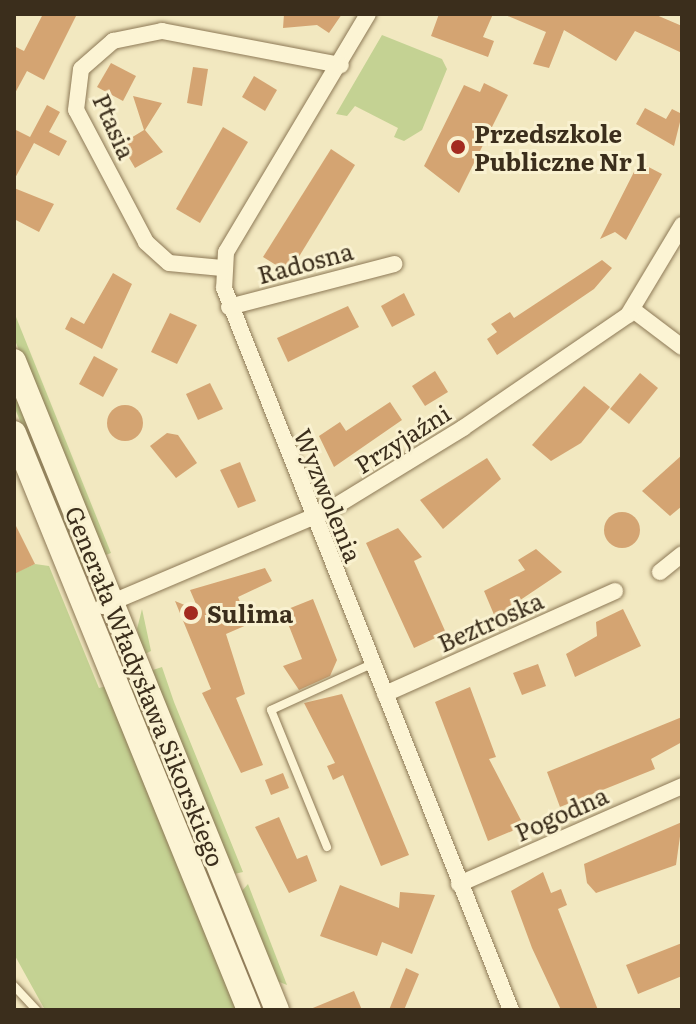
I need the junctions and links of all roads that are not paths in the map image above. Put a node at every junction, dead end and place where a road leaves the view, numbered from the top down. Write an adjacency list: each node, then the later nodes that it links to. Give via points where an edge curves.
1 (368, 14): 2 (street)
2 (341, 65): 5 (street); 5 (street, Ptasia, via 162,31 113,41 81,69 76,110 146,242 169,263)
3 (682, 225): 7 (street, Przyjaźni)
4 (394, 264): 6 (street, Radosna)
5 (222, 268): 6 (street, Wyzwolenia)
6 (229, 307): 11 (street, Wyzwolenia)
7 (633, 310): 8 (street); 11 (street, Przyjaźni, via 409,463)
8 (682, 347)
9 (14, 361): 15 (main road, Generała Władysława Sikorskiego)
10 (14, 433): 16 (main road, Generała Władysława Sikorskiego)
11 (312, 519): 15 (street, Przyjaźni); 17 (street, Wyzwolenia)
12 (682, 554): 13 (street)
13 (660, 572)
14 (615, 591): 18 (street, Beztroska)
15 (112, 603): 16 (street, Przyjaźni); 25 (main road, Generała Władysława Sikorskiego)
16 (87, 613): 24 (main road, Generała Władysława Sikorskiego)
17 (372, 664): 18 (street, Wyzwolenia); 20 (lane, via 271,710)
18 (385, 694): 21 (street, Wyzwolenia)
19 (682, 786): 21 (street, Pogodna)
20 (327, 847)
21 (459, 884): 26 (street, Wyzwolenia)
22 (14, 986): 23 (lane)
23 (36, 1010)
24 (249, 1010)
25 (277, 1010)
26 (511, 1010)

